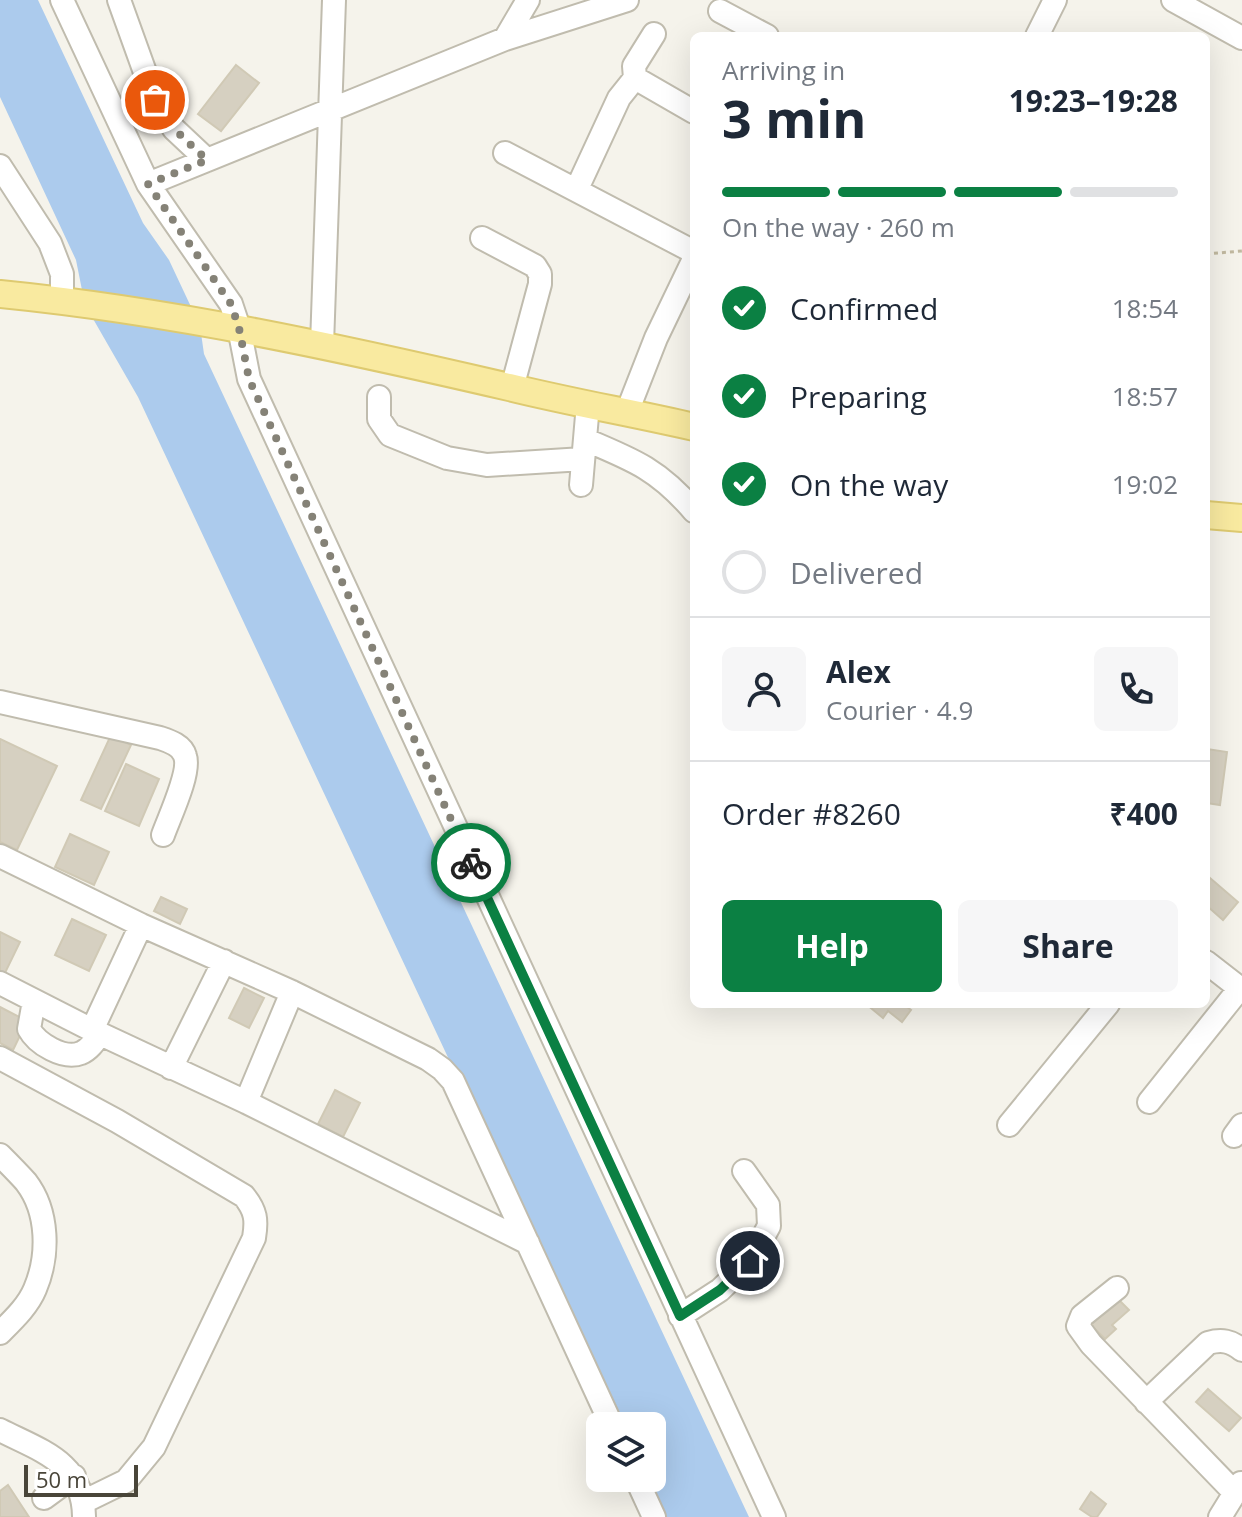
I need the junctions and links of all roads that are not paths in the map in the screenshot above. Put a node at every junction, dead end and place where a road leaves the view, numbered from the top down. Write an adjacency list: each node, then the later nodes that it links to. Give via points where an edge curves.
1 (62, 0): 21 (street)
2 (119, 0): 18 (street, via 155,100 174,129)
3 (334, 0): 15 (street)
4 (528, 0): 13 (street)
5 (627, 0): 13 (street)
6 (1055, 0): 10 (street)
7 (1173, 0): 12 (street)
8 (720, 11): 9 (street)
9 (759, 32)
10 (1039, 32)
11 (654, 34): 14 (street, via 634,66)
12 (1242, 38)
13 (505, 39): 15 (street)
14 (635, 78): 16 (street); 20 (street, via 619,98)
15 (332, 110): 18 (street); 28 (street)
16 (690, 110)
17 (505, 153): 23 (street)
18 (207, 160): 21 (street)
19 (0, 166): 26 (street, via 50,243 62,274)
20 (581, 180)
21 (148, 184): 27 (street, via 231,304)
22 (482, 238): 29 (street, via 535,266 540,274)
23 (690, 250)
24 (690, 267): 32 (street)
25 (0, 294): 26 (main road)
26 (64, 300): 27 (main road)
27 (226, 326): 28 (main road); 60 (street)
28 (322, 345): 29 (main road)
29 (512, 388): 31 (main road)
30 (379, 397): 34 (street, via 379,419 390,435 447,458 487,465)
31 (588, 404): 32 (main road); 34 (street)
32 (627, 412): 33 (main road)
33 (690, 426)
34 (584, 450): 35 (street); 36 (street, via 642,464)
35 (581, 485)
36 (690, 507)
37 (1210, 515): 38 (main road)
38 (1242, 518)
39 (1, 705): 40 (street, via 172,742 185,756 186,768)
40 (163, 835)
41 (0, 856): 42 (street)
42 (141, 925): 43 (street); 50 (street)
43 (224, 961): 47 (street); 52 (street)
44 (1210, 965): 46 (street)
45 (0, 983): 48 (street)
46 (1241, 989): 54 (street)
47 (292, 992): 53 (street); 58 (street, via 442,1069 453,1081)
48 (34, 1001): 50 (street); 50 (street, via 29,1029 41,1044 74,1054 83,1052)
49 (1105, 1008): 55 (street)
50 (96, 1032): 52 (street)
51 (0, 1058): 70 (street, via 244,1196 257,1221 254,1238 154,1447 126,1481)
52 (171, 1068): 53 (street)
53 (246, 1102): 58 (street)
54 (1149, 1102)
55 (1009, 1125)
56 (0, 1155): 61 (street, via 28,1184 43,1220 46,1247 35,1290)
57 (744, 1171): 60 (street, via 768,1205 769,1226 750,1261 720,1290)
58 (528, 1243): 64 (street)
59 (1117, 1288): 63 (street, via 1082,1316 1078,1326)
60 (680, 1316): 72 (street)
61 (0, 1333)
62 (1242, 1350): 63 (street, via 1219,1340 1208,1343)
63 (1146, 1402): 67 (street)
64 (606, 1412)
65 (0, 1430): 66 (street, via 64,1464)
66 (74, 1476): 69 (street); 70 (street)
67 (1238, 1487): 73 (street)
68 (642, 1492): 71 (street)
69 (44, 1498)
70 (84, 1510)
71 (654, 1517)
72 (774, 1517)
73 (1220, 1517)

